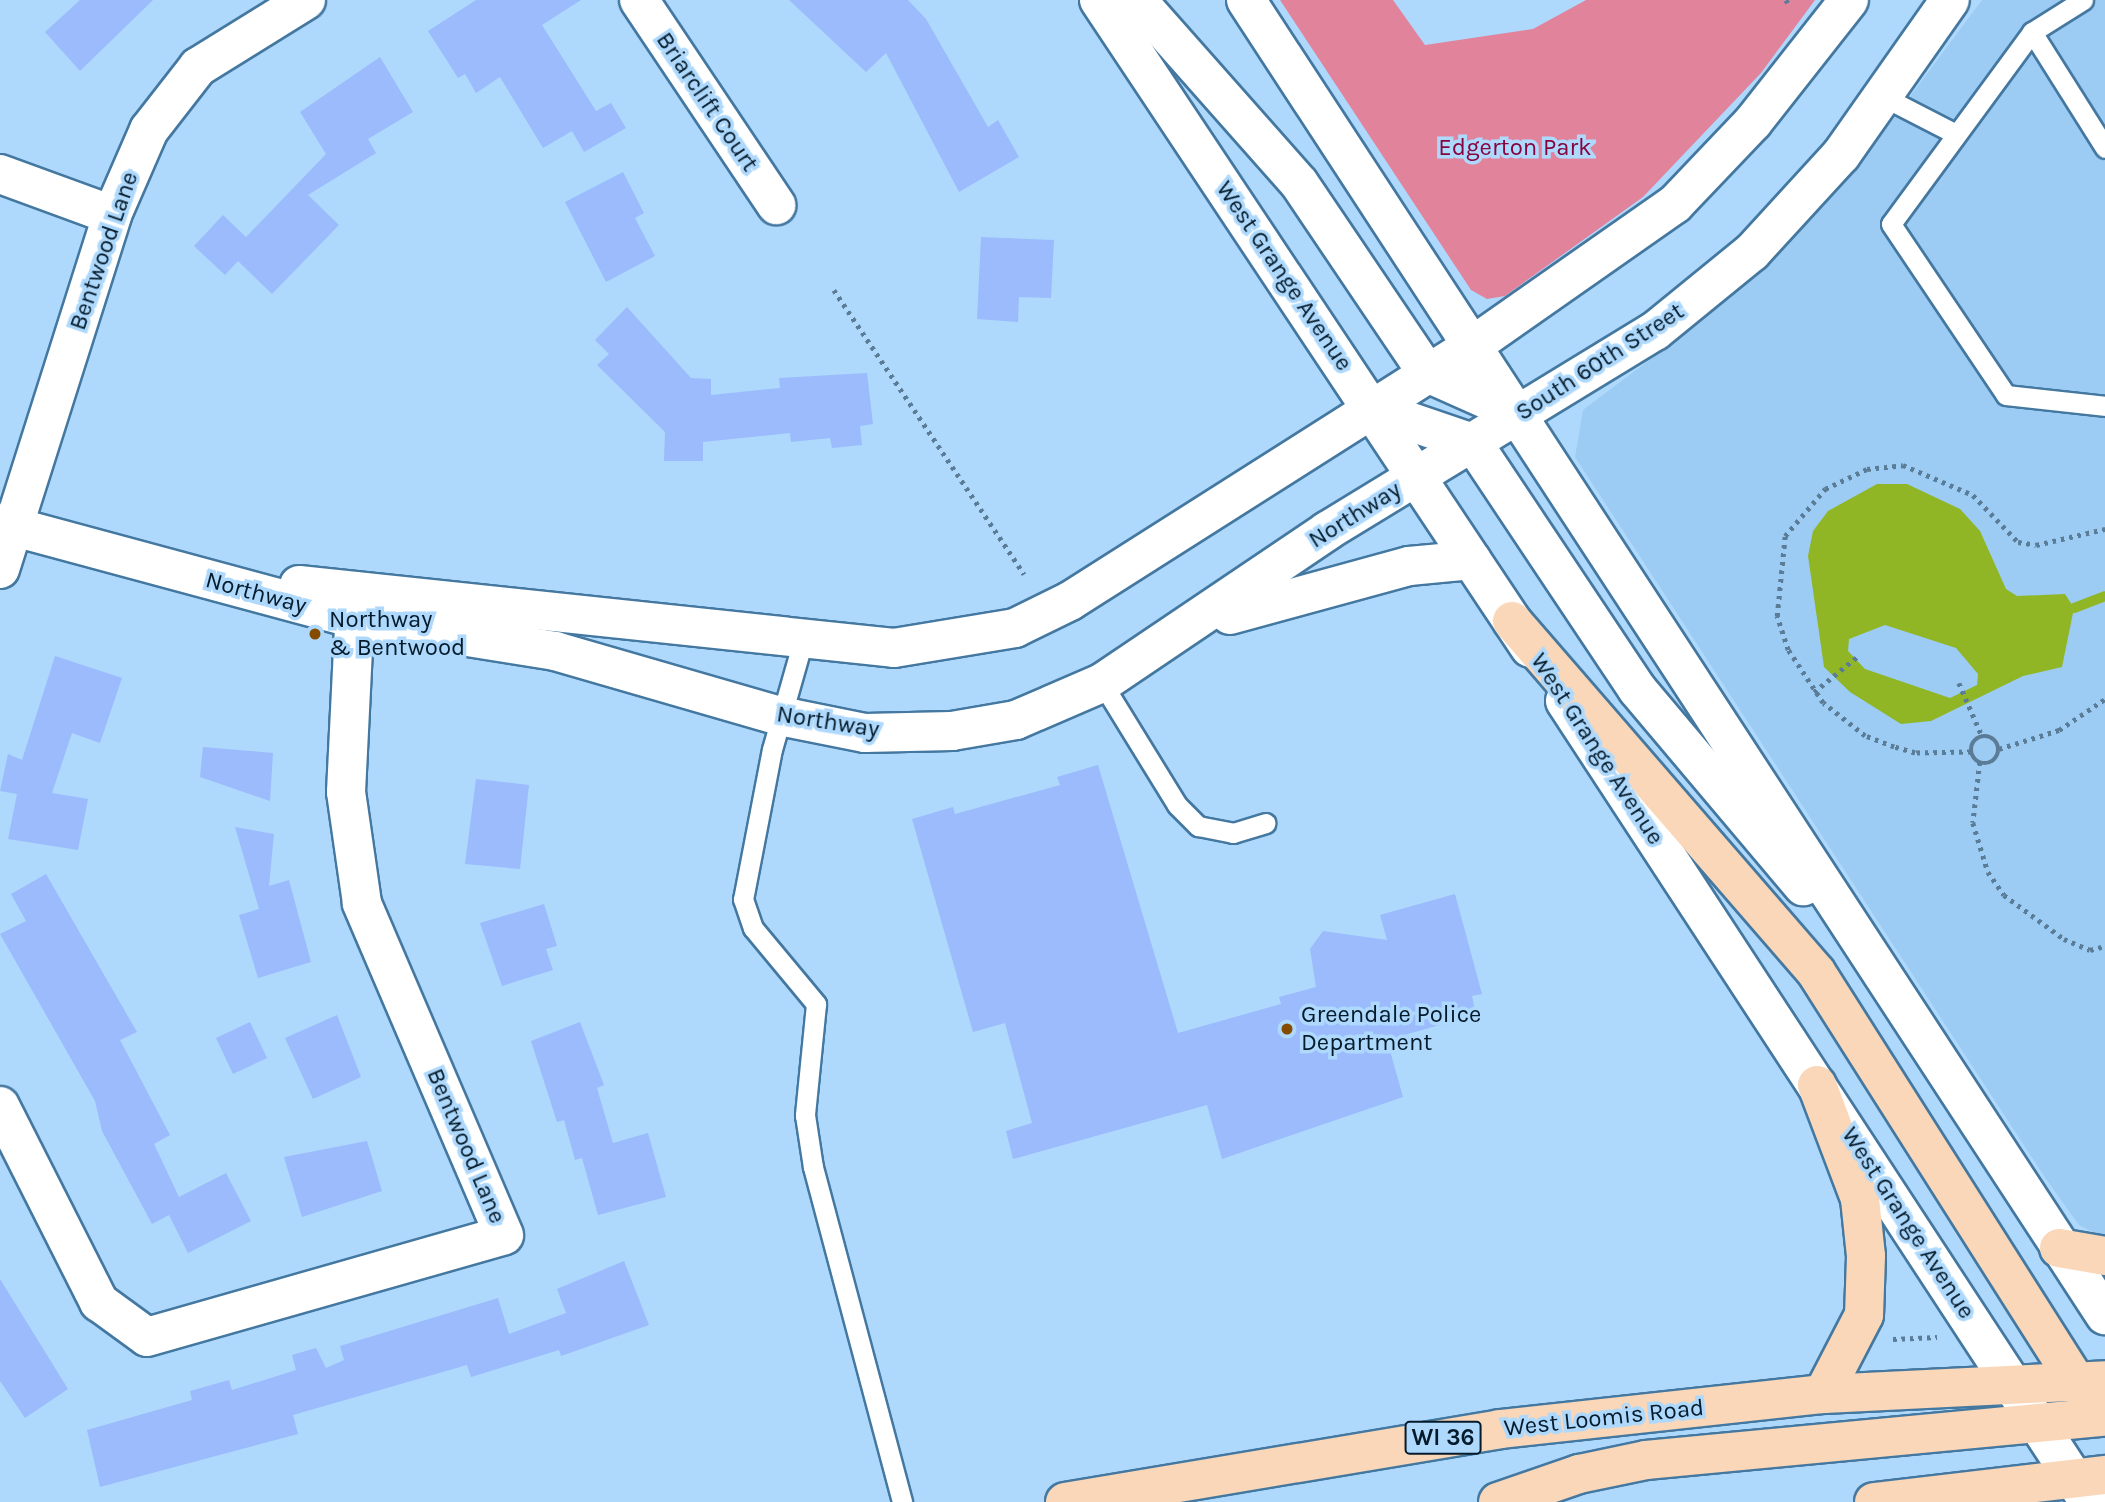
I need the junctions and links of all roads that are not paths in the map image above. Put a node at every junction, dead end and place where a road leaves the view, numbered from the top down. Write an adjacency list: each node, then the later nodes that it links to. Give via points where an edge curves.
1 (306, 0): 15 (street, Bentwood Lane, via 198,67 149,130)
2 (639, 0): 14 (street, Briarclift Court)
3 (1099, 0): 19 (street, West Grange Avenue)
4 (1137, 0): 17 (street, via 1299,183)
5 (1245, 0): 16 (street)
6 (1849, 0): 16 (street, via 1753,122 1675,204)
7 (1950, 0): 10 (street, South 60th Street)
8 (2082, 0): 9 (lane)
9 (2032, 32): 11 (lane); 12 (lane)
10 (1882, 96): 11 (lane); 20 (street, South 60th Street, via 1841,155 1752,252 1655,331)
11 (1956, 134): 18 (lane, via 1891,224 2006,395)
12 (2105, 148)
13 (0, 174): 15 (street)
14 (776, 205)
15 (112, 215): 23 (street, Bentwood Lane)
16 (1475, 344): 17 (street); 20 (street)
17 (1427, 373): 19 (street); 20 (street)
18 (2105, 406)
19 (1373, 409): 21 (street); 22 (street, West Grange Avenue); 29 (street, Northway, via 1070,601 1015,628 894,648)
20 (1522, 415): 21 (street, South 60th Street); 33 (street)
21 (1473, 443): 22 (street, South 60th Street); 33 (street, via 1637,689)
22 (1417, 475): 24 (street, West Grange Avenue); 28 (street, Northway)
23 (8, 525): 25 (street, Bentwood Lane); 26 (street, Northway, via 185,575)
24 (1472, 560): 27 (street, West Grange Avenue); 28 (street, via 1409,566 1276,598)
25 (0, 569)
26 (356, 605): 29 (street, Northway); 31 (street, Northway, via 555,651); 35 (street, Bentwood Lane, via 346,792 362,903 504,1235 147,1337 100,1302)
27 (1512, 621): 34 (street, West Grange Avenue); 39 (main road, via 1816,972)
28 (1179, 635): 30 (street, Northway)
29 (804, 637): 31 (lane)
30 (1102, 683): 31 (street, Northway, via 1016,720 952,731 865,733); 32 (lane, via 1177,806 1199,826 1233,833)
31 (780, 716): 45 (lane, via 743,899 752,929 816,1004 817,1036 805,1115 813,1167)
32 (1265, 823)
33 (1890, 985): 36 (street)
34 (1817, 1085): 40 (street, West Grange Avenue); 41 (main road, via 1860,1199 1866,1256 1864,1315)
35 (0, 1107)
36 (2059, 1248): 37 (main road); 38 (street)
37 (2105, 1256)
38 (2105, 1315)
39 (2091, 1382): 40 (main road, West Loomis Road / WI 36); 42 (main road)
40 (2015, 1388): 41 (main road, West Loomis Road / WI 36); 42 (street, West Grange Avenue)
41 (1823, 1394): 46 (main road, West Loomis Road / WI 36, via 1500,1429)
42 (2082, 1419): 43 (main road); 44 (street, West Grange Avenue); 47 (main road, via 1646,1460)
43 (2105, 1452): 44 (main road)
44 (2089, 1484): 48 (main road)
45 (902, 1502)
46 (1065, 1502)
47 (1498, 1502)
48 (1874, 1502)

